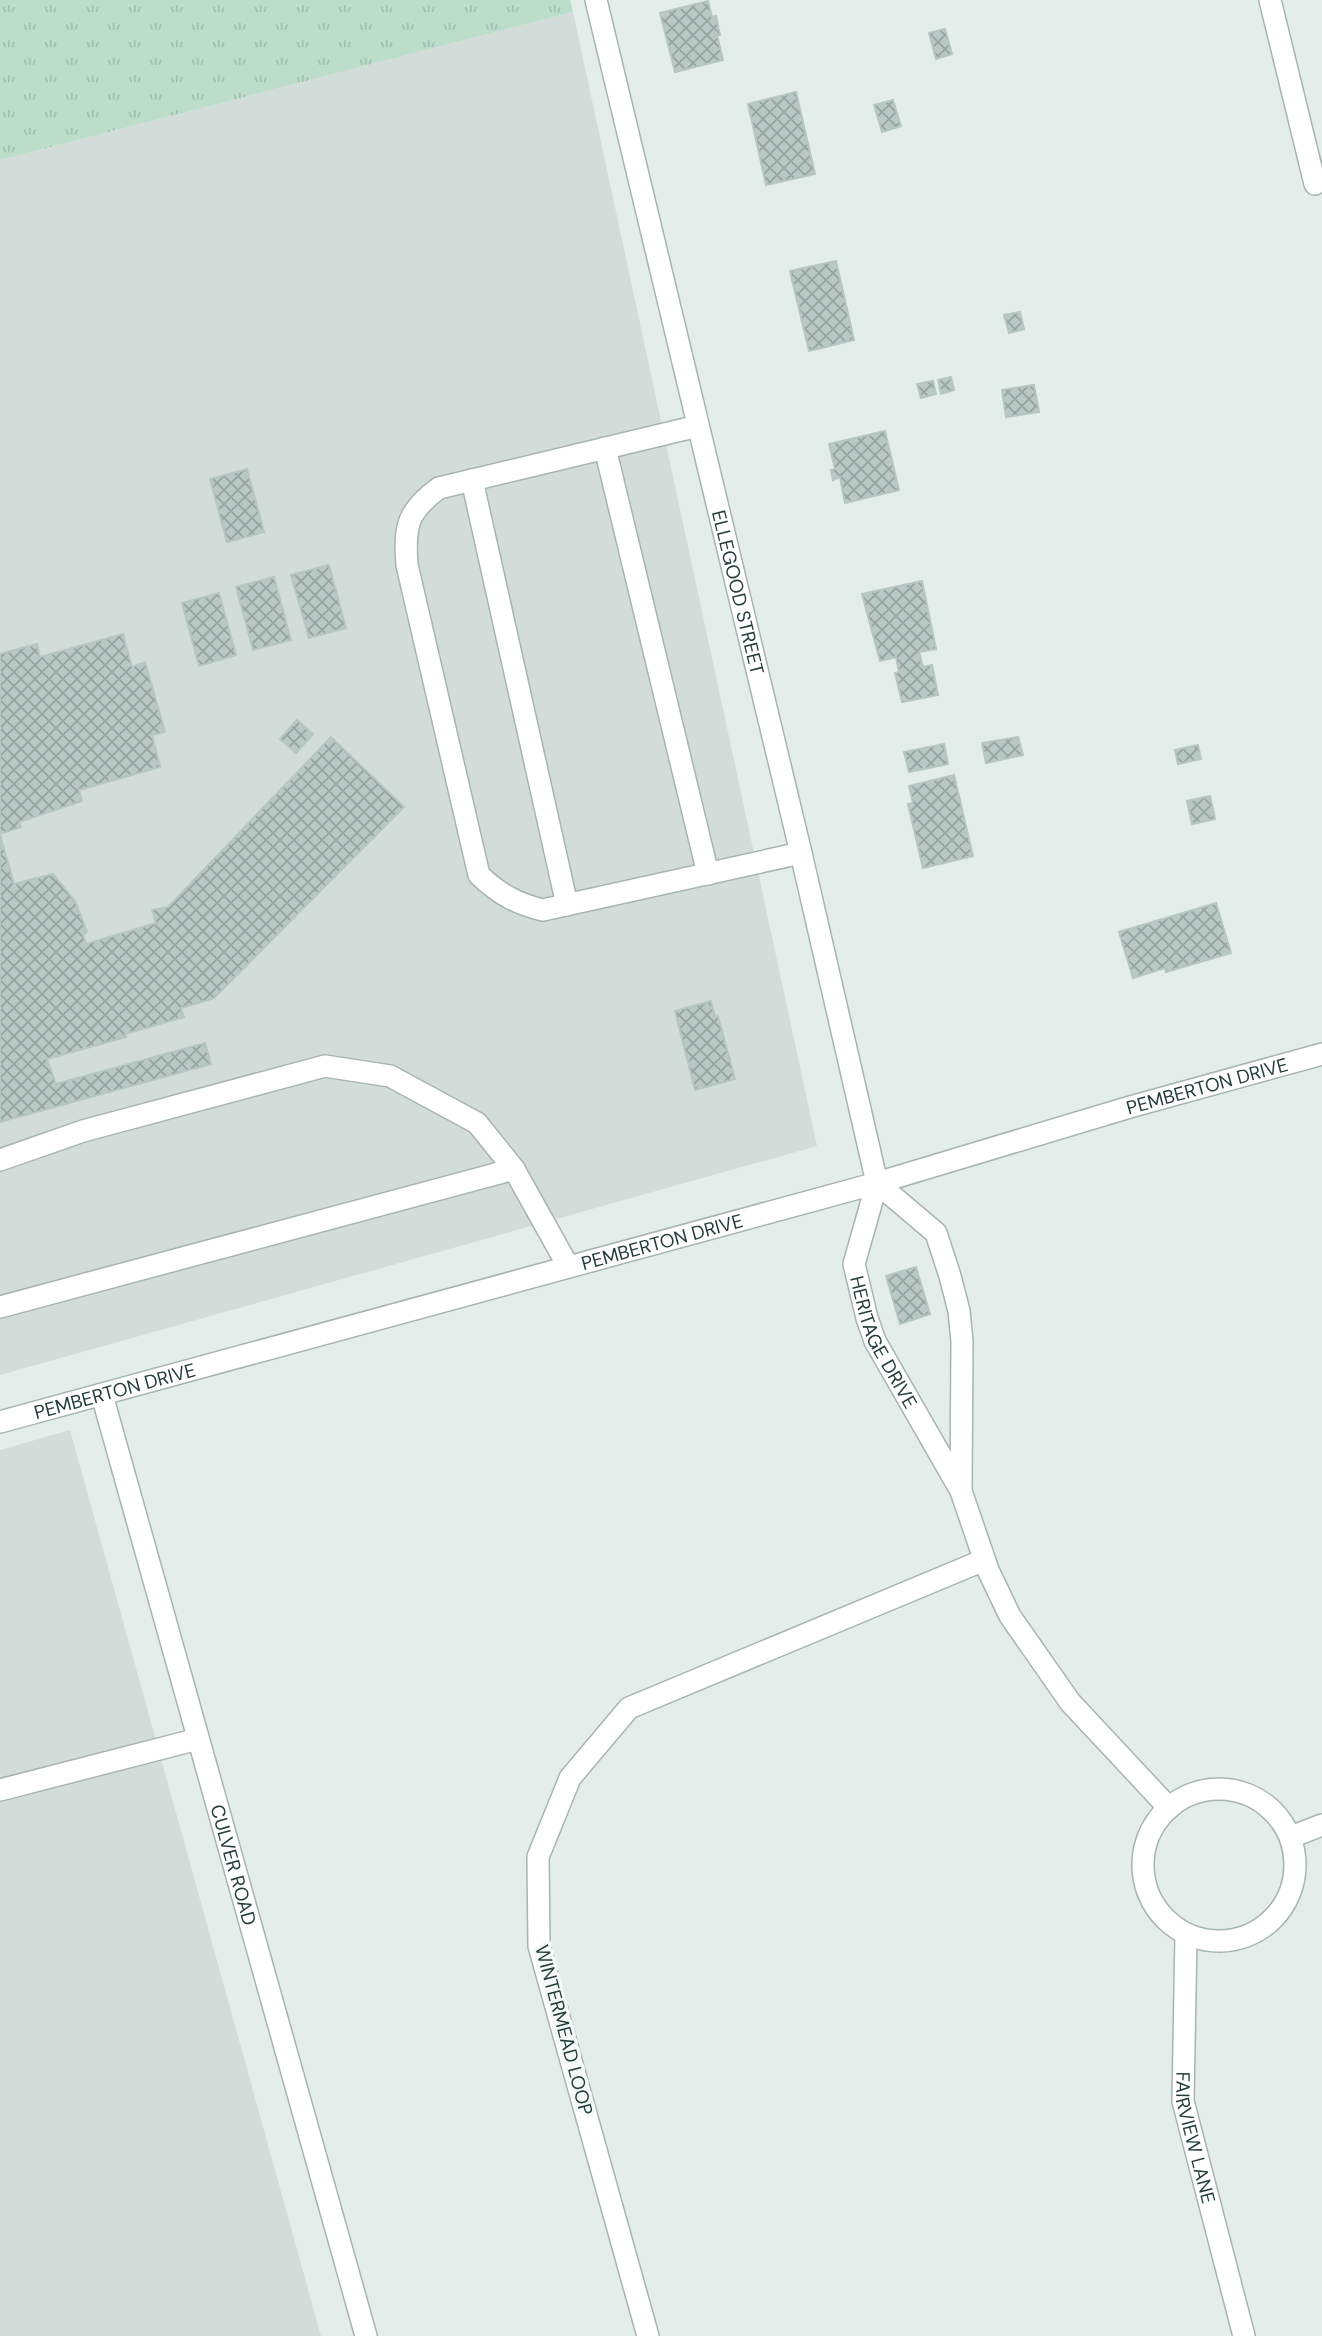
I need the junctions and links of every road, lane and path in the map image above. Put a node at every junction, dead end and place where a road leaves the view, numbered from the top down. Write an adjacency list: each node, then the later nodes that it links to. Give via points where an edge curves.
1 (596, 0): 4 (street, ELLEGOOD STREET)
2 (1270, 0): 3 (street)
3 (1315, 184)
4 (698, 426): 5 (street); 7 (street, ELLEGOOD STREET)
5 (605, 448): 6 (street); 8 (street)
6 (472, 480): 9 (street); 9 (street, via 439,488 423,500 411,517 405,538 407,565 479,876 521,905 543,910)
7 (801, 853): 8 (street); 13 (street, ELLEGOOD STREET)
8 (708, 874): 9 (street)
9 (567, 905)
10 (1322, 1054): 13 (street, PEMBERTON DRIVE)
11 (0, 1160): 12 (street, via 83,1131 325,1066 390,1076 477,1123)
12 (514, 1169): 14 (street); 15 (street)
13 (877, 1184): 14 (street, PEMBERTON DRIVE); 18 (street, HERITAGE DRIVE, via 854,1264 867,1318 882,1353); 18 (street, HERITAGE DRIVE, via 936,1233 950,1276 961,1341)
14 (568, 1266): 16 (street, PEMBERTON DRIVE)
15 (0, 1307)
16 (102, 1395): 17 (street, PEMBERTON DRIVE); 20 (street, CULVER ROAD)
17 (0, 1422)
18 (961, 1491): 19 (street, HERITAGE DRIVE)
19 (984, 1560): 22 (street, HERITAGE DRIVE, via 1010,1616 1070,1703); 27 (street, WINTERMEAD LOOP, via 629,1708 570,1778 538,1857 539,1946)
20 (198, 1739): 21 (street); 26 (street, CULVER ROAD)
21 (0, 1790)
22 (1169, 1808): 24 (street, via 1191,1794 1235,1790 1276,1814); 25 (street, via 1157,1820 1146,1844 1143,1870 1158,1911)
23 (1322, 1825): 24 (street)
24 (1291, 1836): 25 (street, via 1296,1863 1288,1897 1273,1919 1238,1939 1212,1941)
25 (1186, 1934): 28 (street, FAIRVIEW LANE, via 1182,2101)
26 (366, 2336)
27 (648, 2336)
28 (1244, 2336)

